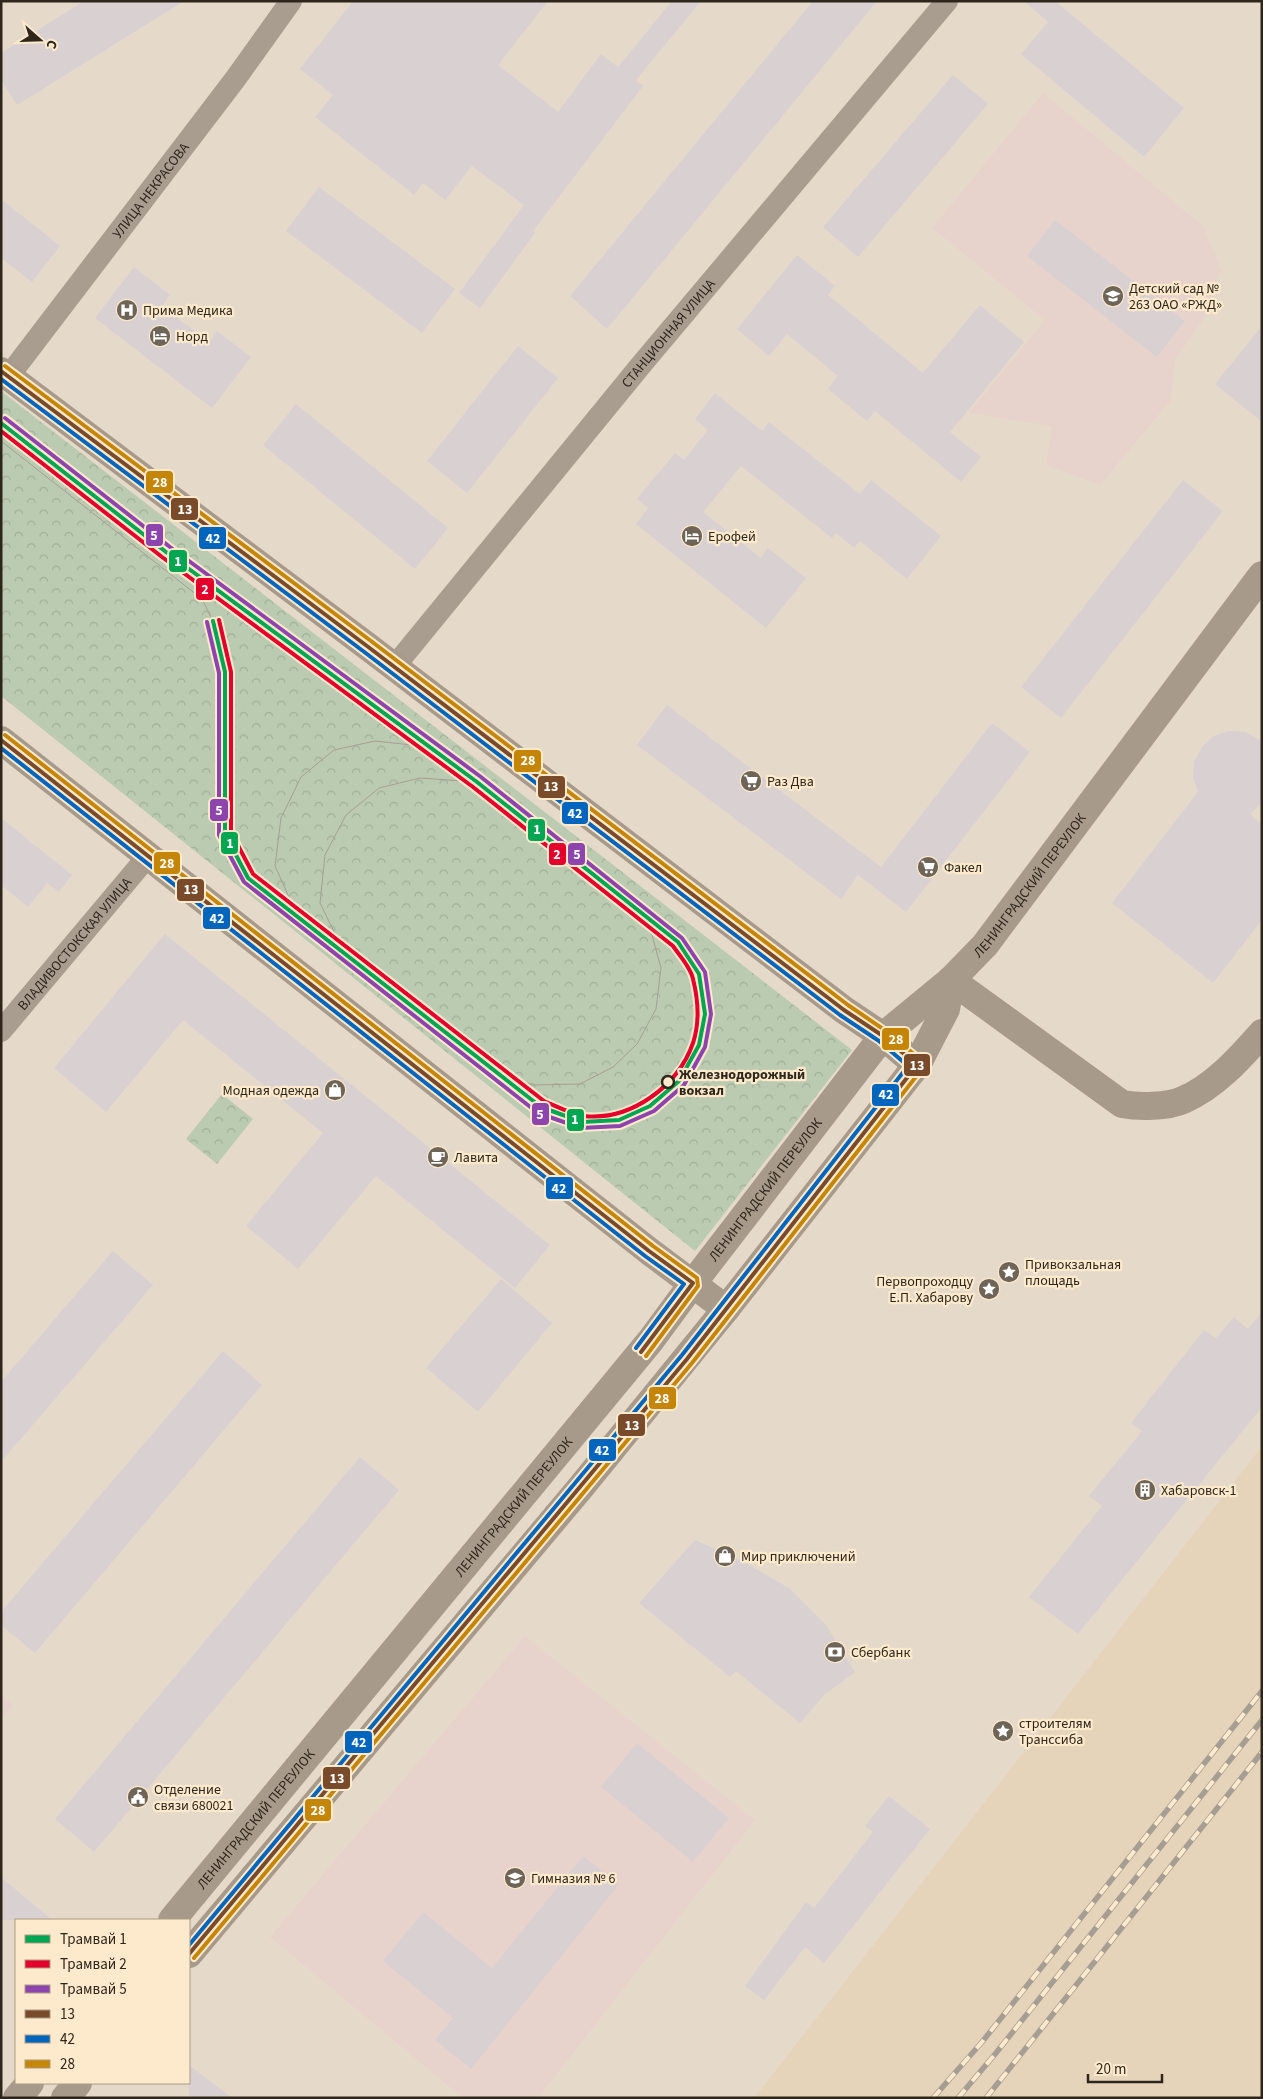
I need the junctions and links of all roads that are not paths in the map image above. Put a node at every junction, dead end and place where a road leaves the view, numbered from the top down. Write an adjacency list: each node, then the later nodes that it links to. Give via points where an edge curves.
1 (291, 1): 3 (street, УЛИЦА НЕКРАСОВА, via 236,78)
2 (947, 1): 5 (street, СТАНЦИОННАЯ УЛИЦА, via 642,364)
3 (5, 374): 5 (main road)
4 (1262, 575): 8 (main road, ЛЕНИНГРАДСКИЙ ПЕРЕУЛОК, via 990,938)
5 (394, 667): 11 (main road, via 844,1010)
6 (1, 740): 7 (main road)
7 (148, 856): 9 (street, ВЛАДИВОСТОКСКАЯ УЛИЦА); 13 (main road, via 649,1252)
8 (951, 980): 10 (main road, via 1122,1104 1141,1107 1182,1101 1209,1085); 11 (main road, ЛЕНИНГРАДСКИЙ ПЕРЕУЛОК); 12 (main road, via 946,1009)
9 (1, 1031)
10 (1262, 1033)
11 (883, 1036): 12 (main road); 13 (main road, ЛЕНИНГРАДСКИЙ ПЕРЕУЛОК)
12 (917, 1065): 14 (main road)
13 (693, 1283): 14 (main road); 15 (main road, ЛЕНИНГРАДСКИЙ ПЕРЕУЛОК, via 551,1463)
14 (726, 1309): 16 (main road)
15 (173, 1919)
16 (190, 1953)
17 (29, 2084): 19 (main road)
18 (77, 2084): 20 (main road)
19 (16, 2098)
20 (65, 2098)

